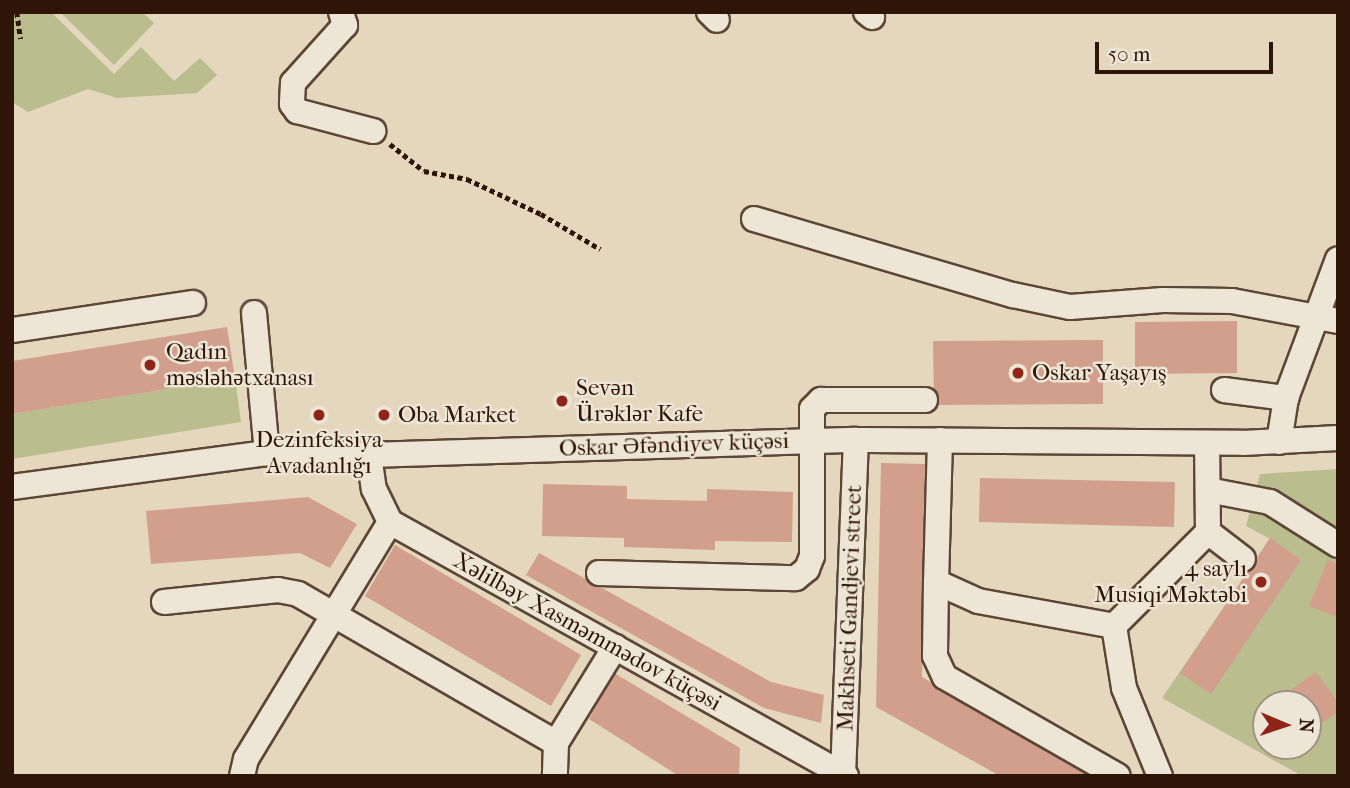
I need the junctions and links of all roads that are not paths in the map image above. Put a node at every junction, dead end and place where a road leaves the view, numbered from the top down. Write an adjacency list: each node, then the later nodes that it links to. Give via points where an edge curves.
1 (341, 12): 2 (street, via 345,24 293,83 292,104 297,111)
2 (373, 131)
3 (754, 219): 7 (street, via 1013,295 1070,307 1163,300 1232,301)
4 (1338, 258): 7 (street)
5 (193, 303): 8 (street)
6 (254, 313): 18 (street)
7 (1327, 318): 10 (street)
8 (12, 330)
9 (1224, 390): 10 (street)
10 (1286, 398): 16 (street)
11 (925, 400): 15 (street, via 821,400 812,409)
12 (1338, 438): 16 (street, Oskar Əfəndiyev küçəsi)
13 (856, 440): 14 (street, Oskar Əfəndiyev küçəsi); 15 (street, Oskar Əfəndiyev küçəsi); 33 (street, Makhseti Gandjevi street)
14 (940, 440): 17 (street, Oskar Əfəndiyev küçəsi); 27 (street)
15 (813, 441): 19 (street, Oskar Əfəndiyev küçəsi); 26 (street, via 812,556 807,569 796,578)
16 (1279, 442): 17 (street, Oskar Əfəndiyev küçəsi)
17 (1207, 443): 21 (street)
18 (267, 453): 19 (street, Oskar Əfəndiyev küçəsi); 20 (street, Oskar Əfəndiyev küçəsi)
19 (369, 455): 22 (street, via 374,489)
20 (12, 487)
21 (1208, 490): 23 (street); 24 (street, via 1270,502)
22 (390, 522): 29 (street); 31 (street, Xəlilbəy Xasməmmədov küçəsi)
23 (1208, 532): 25 (street); 30 (street)
24 (1338, 545)
25 (1243, 559)
26 (599, 573)
27 (936, 582): 30 (street, via 978,601); 36 (street, via 935,656 945,677)
28 (164, 602): 29 (street, via 278,590 298,594)
29 (336, 614): 32 (street); 34 (street, via 246,759)
30 (1114, 626): 37 (street, via 1125,688)
31 (615, 647): 32 (street); 33 (street, Xəlilbəy Xasməmmədov küçəsi)
32 (556, 743): 35 (street)
33 (845, 775)
34 (242, 776)
35 (555, 776)
36 (1118, 776)
37 (1160, 776)

